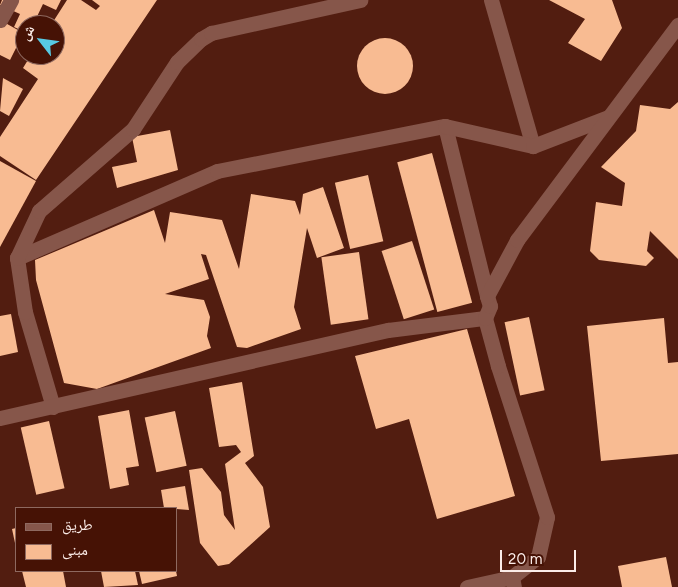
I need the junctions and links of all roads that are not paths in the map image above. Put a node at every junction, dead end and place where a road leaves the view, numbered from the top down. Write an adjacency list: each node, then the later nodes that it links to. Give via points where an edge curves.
1 (11, 0): 4 (street)
2 (360, 0): 9 (street, via 211,33 201,39 177,62 133,129 39,211)
3 (491, 0): 8 (street)
4 (0, 20)
5 (678, 25): 6 (street)
6 (608, 117): 8 (street); 10 (street, via 517,240)
7 (445, 126): 8 (street); 9 (street, via 217,171); 10 (street)
8 (533, 146)
9 (17, 258): 12 (street, via 25,312)
10 (487, 296): 11 (street)
11 (485, 318): 12 (street, via 388,330); 14 (street, via 547,517 545,541 538,557)
12 (53, 407): 13 (street)
13 (0, 418)
14 (513, 582): 15 (street)
15 (467, 587)

